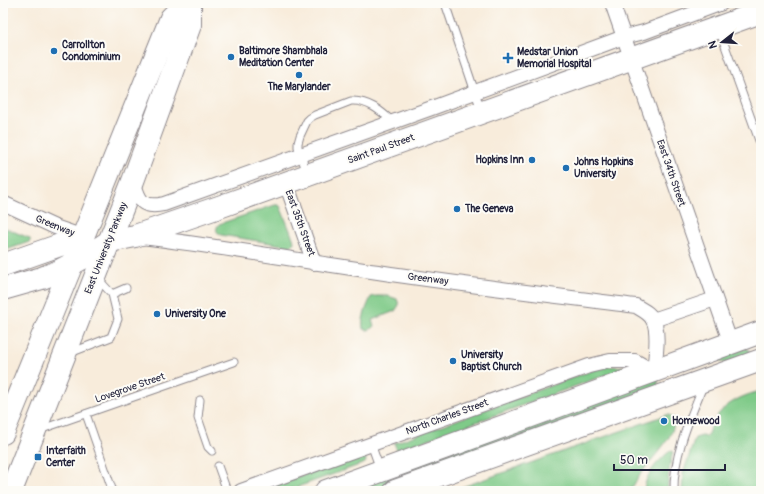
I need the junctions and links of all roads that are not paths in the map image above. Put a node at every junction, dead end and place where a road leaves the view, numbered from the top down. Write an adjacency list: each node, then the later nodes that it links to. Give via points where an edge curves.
1 (186, 3): 20 (main road, via 171,18)
2 (190, 3): 16 (main road, East University Parkway, via 190,25)
3 (445, 3): 10 (lane)
4 (612, 3): 8 (street, East 34th Street)
5 (722, 3): 8 (street)
6 (761, 12): 7 (main road, Saint Paul Street)
7 (718, 27): 9 (main road, Saint Paul Street); 13 (lane)
8 (624, 37): 9 (street, East 34th Street); 10 (street)
9 (631, 58): 11 (main road, Saint Paul Street); 29 (street, East 34th Street)
10 (475, 92): 11 (lane); 12 (street)
11 (482, 112): 15 (main road, Saint Paul Street)
12 (393, 122): 14 (street); 14 (lane, via 378,109 362,102 351,101 315,115 307,121 298,142)
13 (761, 146)
14 (300, 155): 15 (lane); 16 (street, via 155,206 143,202)
15 (308, 175): 17 (main road, Saint Paul Street)
16 (133, 181): 21 (main road, East University Parkway)
17 (286, 183): 19 (main road, Saint Paul Street); 22 (street, East 35th Street)
18 (3, 203): 20 (street, Greenway)
19 (135, 236): 21 (main road, Saint Paul Street); 22 (street, Greenway, via 224,247)
20 (83, 237): 21 (street, Greenway); 23 (main road); 24 (main road)
21 (110, 241): 23 (main road, Saint Paul Street); 25 (main road, East University Parkway)
22 (314, 263): 30 (street, Greenway, via 636,306 647,312)
23 (72, 264): 26 (main road, Saint Paul Street, via 42,278); 40 (main road)
24 (3, 266)
25 (95, 276): 28 (lane); 33 (main road, East University Parkway)
26 (3, 288)
27 (126, 288): 28 (lane)
28 (112, 294): 33 (lane, via 118,319 111,337)
29 (715, 299): 30 (street); 32 (street, East 34th Street)
30 (653, 320): 36 (street, via 657,346)
31 (761, 332): 32 (main road)
32 (731, 344): 36 (main road)
33 (64, 355): 41 (main road, East University Parkway)
34 (761, 360): 37 (main road)
35 (234, 362): 39 (lane, Lovegrove Street)
36 (654, 372): 42 (street, North Charles Street, via 635,361 610,361 589,366); 45 (main road)
37 (706, 380): 51 (main road); 52 (lane, via 683,440)
38 (200, 400): 43 (lane, via 198,418 208,447)
39 (86, 414): 41 (lane, Lovegrove Street); 46 (lane)
40 (3, 432)
41 (34, 432): 47 (main road, East University Parkway)
42 (371, 444): 45 (lane); 49 (street, North Charles Street)
43 (212, 451)
44 (218, 466): 48 (lane)
45 (381, 471): 50 (main road)
46 (112, 489)
47 (11, 491)
48 (227, 491)
49 (240, 491)
50 (326, 491)
51 (395, 491)
52 (674, 491)

